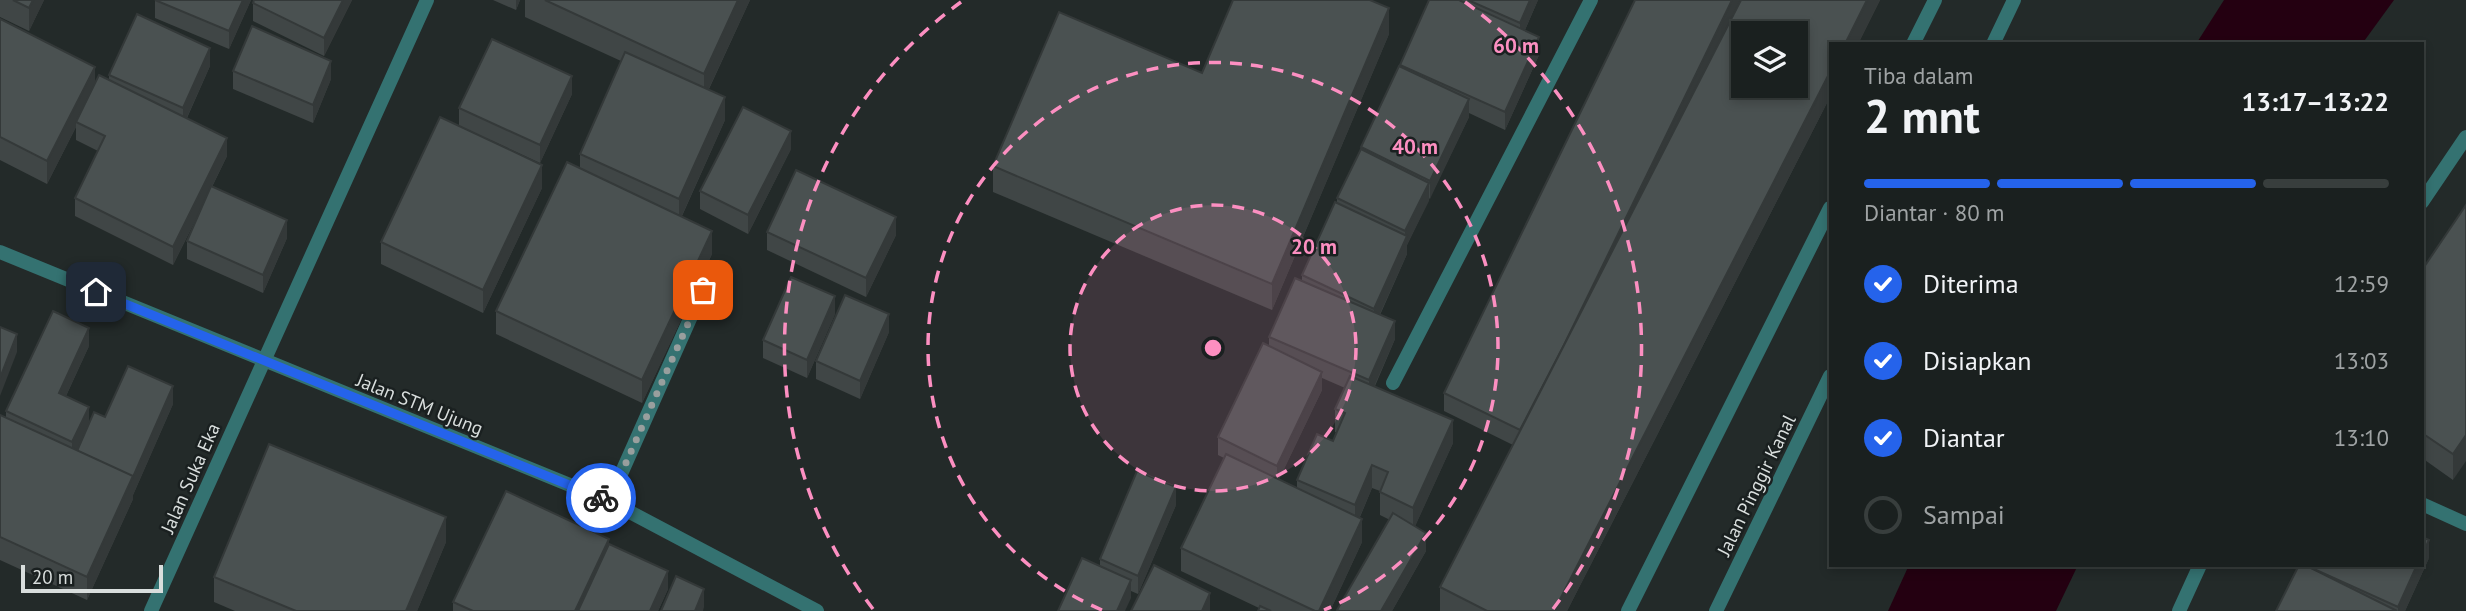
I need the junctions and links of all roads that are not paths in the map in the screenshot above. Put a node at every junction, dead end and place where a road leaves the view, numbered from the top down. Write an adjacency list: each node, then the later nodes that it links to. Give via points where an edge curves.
1 (426, 0): 12 (street, Jalan Suka Eka)
2 (1591, 0): 14 (street)
3 (1935, 0): 5 (street)
4 (2014, 0): 6 (street)
5 (1914, 42)
6 (1994, 42)
7 (2466, 136): 8 (street)
8 (2424, 199)
9 (1829, 210): 21 (street)
10 (0, 252): 12 (street, Jalan STM Ujung)
11 (713, 267): 15 (street)
12 (263, 361): 15 (street, Jalan STM Ujung); 20 (street, Jalan Suka Eka)
13 (1829, 378): 22 (street, Jalan Pinggir Kanal)
14 (1393, 383)
15 (609, 501): 19 (street, Jalan STM Ujung)
16 (2424, 505): 17 (street)
17 (2466, 524)
18 (2199, 567): 23 (street)
19 (807, 609)
20 (151, 611)
21 (1628, 611)
22 (1716, 611)
23 (2179, 611)

